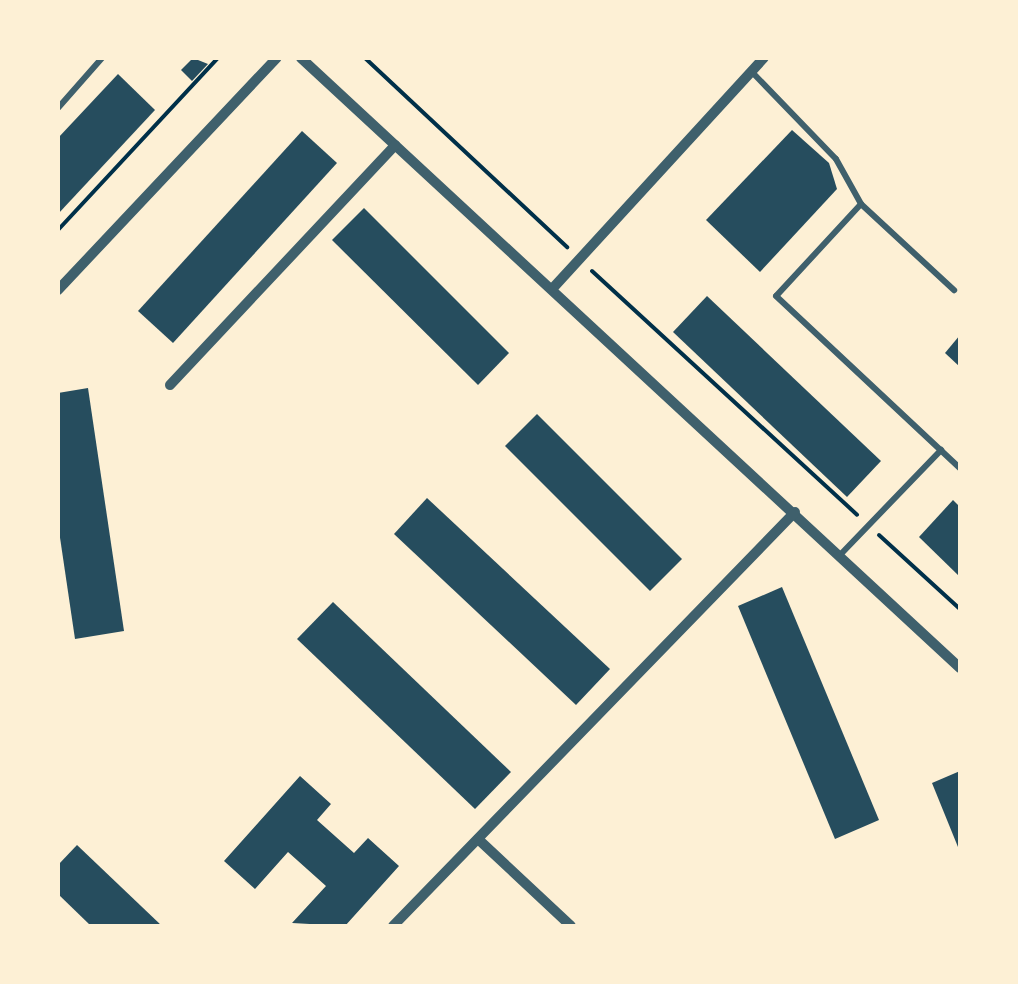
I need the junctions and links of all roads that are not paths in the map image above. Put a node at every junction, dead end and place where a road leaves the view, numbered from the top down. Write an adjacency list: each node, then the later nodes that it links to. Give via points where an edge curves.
1 (102, 58): 6 (lane)
2 (277, 58): 10 (street)
3 (302, 58): 7 (street)
4 (764, 58): 5 (street)
5 (751, 71): 8 (lane, via 836,160); 9 (street)
6 (58, 108)
7 (394, 144): 9 (street); 12 (street)
8 (861, 204): 11 (lane); 13 (lane, via 776,296)
9 (553, 288): 15 (street)
10 (58, 290)
11 (954, 290)
12 (170, 385)
13 (940, 450): 14 (lane); 16 (lane)
14 (960, 468)
15 (795, 512): 16 (street); 18 (street)
16 (840, 554): 17 (street)
17 (960, 668)
18 (478, 839): 19 (street); 20 (street)
19 (393, 926)
20 (571, 926)

